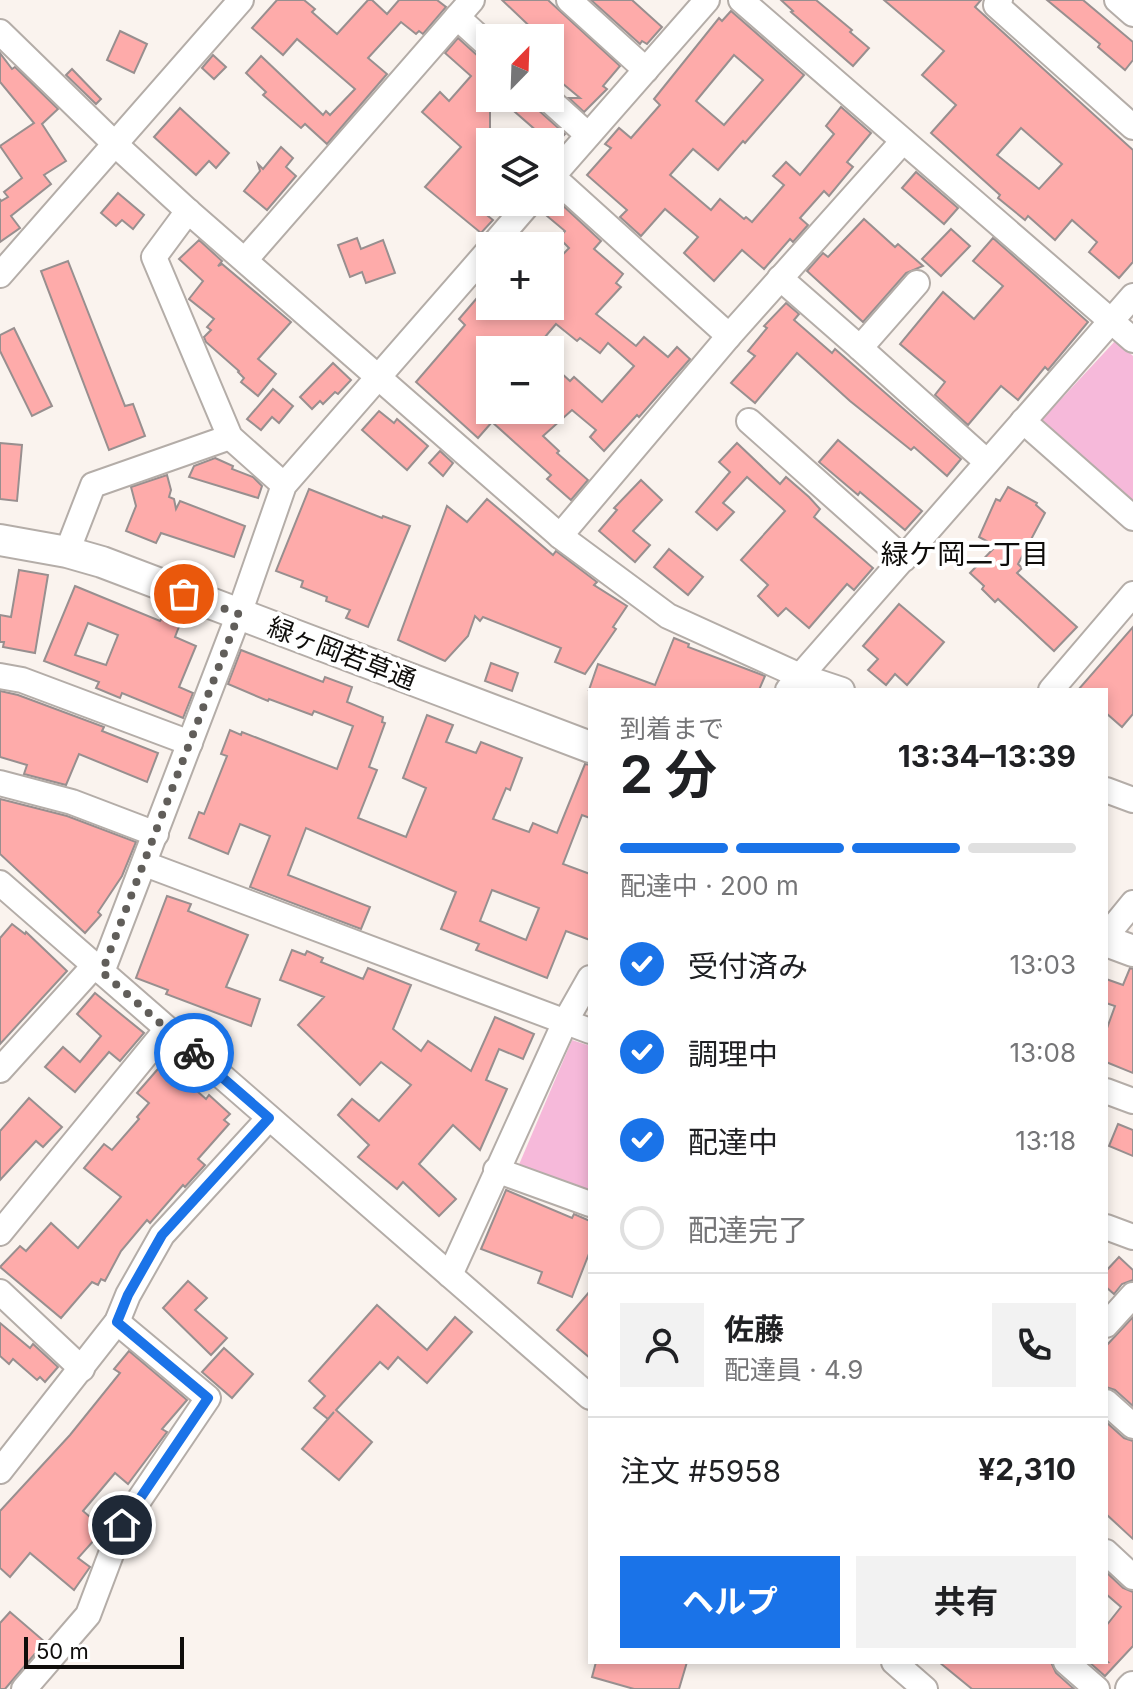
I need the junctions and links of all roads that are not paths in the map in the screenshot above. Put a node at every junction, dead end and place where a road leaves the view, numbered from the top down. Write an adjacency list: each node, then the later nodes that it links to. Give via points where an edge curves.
1 (241, 0): 16 (street)
2 (569, 0): 11 (street)
3 (707, 0): 11 (street)
4 (741, 0): 15 (street)
5 (1000, 0): 13 (street, via 996,5)
6 (1117, 0): 8 (street)
7 (461, 7): 9 (street); 22 (street)
8 (1133, 14)
9 (476, 28)
10 (0, 32): 16 (street)
11 (646, 70): 14 (street)
12 (563, 112): 14 (street)
13 (1133, 127)
14 (588, 135): 17 (street)
15 (903, 141): 25 (street); 28 (street)
16 (116, 145): 19 (street); 24 (street)
17 (564, 163)
18 (564, 190): 29 (street)
19 (188, 211): 22 (street); 35 (street, via 154,257)
20 (518, 216): 21 (street)
21 (504, 232)
22 (245, 260): 32 (street)
23 (476, 264): 32 (street)
24 (0, 275)
25 (780, 278): 29 (street); 31 (street)
26 (917, 283): 31 (street)
27 (1133, 296): 28 (street)
28 (1112, 320): 30 (street); 34 (street)
29 (729, 336): 39 (street)
30 (1133, 340)
31 (860, 348): 36 (street)
32 (378, 378): 37 (street); 39 (street)
33 (749, 421): 42 (street)
34 (1023, 421): 36 (street); 38 (street)
35 (230, 437): 37 (street); 41 (street, via 93,485)
36 (987, 462): 42 (street)
37 (284, 485): 44 (street)
38 (1133, 518)
39 (560, 536): 46 (street, via 668,616)
40 (0, 540): 41 (street, 緑ヶ岡若草通)
41 (67, 552): 44 (street, 緑ヶ岡若草通)
42 (904, 559): 46 (street)
43 (1133, 594): 48 (street)
44 (239, 614): 49 (street); 50 (street, 緑ヶ岡若草通)
45 (0, 676): 49 (street)
46 (794, 683): 47 (street)
47 (828, 688)
48 (1053, 688)
49 (190, 743): 54 (street)
50 (588, 746)
51 (0, 783): 54 (street, via 72,802)
52 (1108, 791): 53 (street)
53 (1133, 800)
54 (156, 834): 55 (street)
55 (145, 864): 61 (street); 63 (street)
56 (0, 883): 61 (street)
57 (1133, 903): 58 (street)
58 (1108, 935)
59 (1108, 939): 60 (street)
60 (1133, 951)
61 (98, 969): 64 (street); 66 (street)
62 (588, 982): 63 (street)
63 (565, 1022): 65 (street); 70 (street)
64 (167, 1029): 69 (street); 73 (street)
65 (588, 1030)
66 (0, 1070)
67 (1108, 1092): 68 (street)
68 (1133, 1101)
69 (269, 1118): 75 (street); 78 (street, via 162,1235)
70 (496, 1170): 71 (street); 75 (street)
71 (588, 1203)
72 (1108, 1228): 74 (street)
73 (0, 1233)
74 (1133, 1237)
75 (450, 1275): 81 (street)
76 (0, 1292): 80 (street)
77 (1133, 1295): 79 (street)
78 (117, 1322): 80 (street); 89 (street, via 208,1398 122,1525 88,1615)
79 (1108, 1323)
80 (82, 1369): 84 (street)
81 (588, 1395)
82 (1108, 1404): 83 (street)
83 (1133, 1426)
84 (0, 1471)
85 (1108, 1554): 86 (street)
86 (1133, 1577)
87 (896, 1664): 90 (street)
88 (1068, 1664): 91 (street)
89 (24, 1689)
90 (925, 1689)
91 (1097, 1689)

